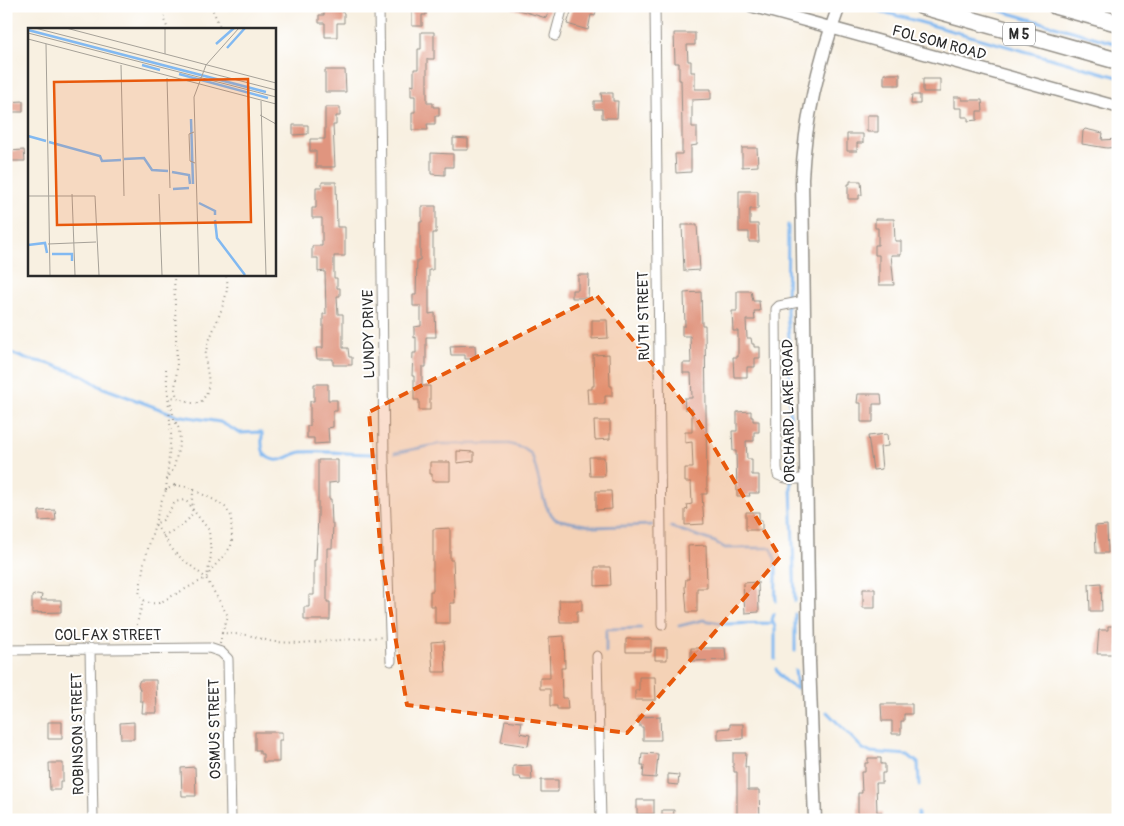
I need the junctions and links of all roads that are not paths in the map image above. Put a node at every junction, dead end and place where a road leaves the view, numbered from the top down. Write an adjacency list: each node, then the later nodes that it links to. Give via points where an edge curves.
1 (379, 6): 20 (street, LUNDY DRIVE, via 384,441)
2 (563, 6): 10 (street)
3 (655, 6): 15 (street, RUTH STREET)
4 (752, 6): 9 (street, FOLSOM ROAD)
5 (839, 6): 9 (main road, ORCHARD LAKE ROAD)
6 (922, 6): 11 (highway, M 5)
7 (1056, 6): 8 (highway)
8 (1118, 23)
9 (831, 28): 12 (street, FOLSOM ROAD); 13 (main road, ORCHARD LAKE ROAD, via 815,80 803,155)
10 (555, 36)
11 (1118, 61)
12 (1118, 107)
13 (804, 301): 14 (main road, ORCHARD LAKE ROAD); 14 (street, via 776,309 777,458 778,474)
14 (806, 480): 24 (main road, ORCHARD LAKE ROAD)
15 (662, 626)
16 (90, 648): 17 (street, COLFAX STREET); 18 (street, COLFAX STREET); 21 (street, ROBINSON STREET)
17 (213, 649): 22 (street, OSMUS STREET, via 228,659)
18 (6, 650)
19 (597, 656): 23 (street)
20 (391, 662)
21 (93, 820)
22 (231, 820)
23 (601, 820)
24 (815, 820)

